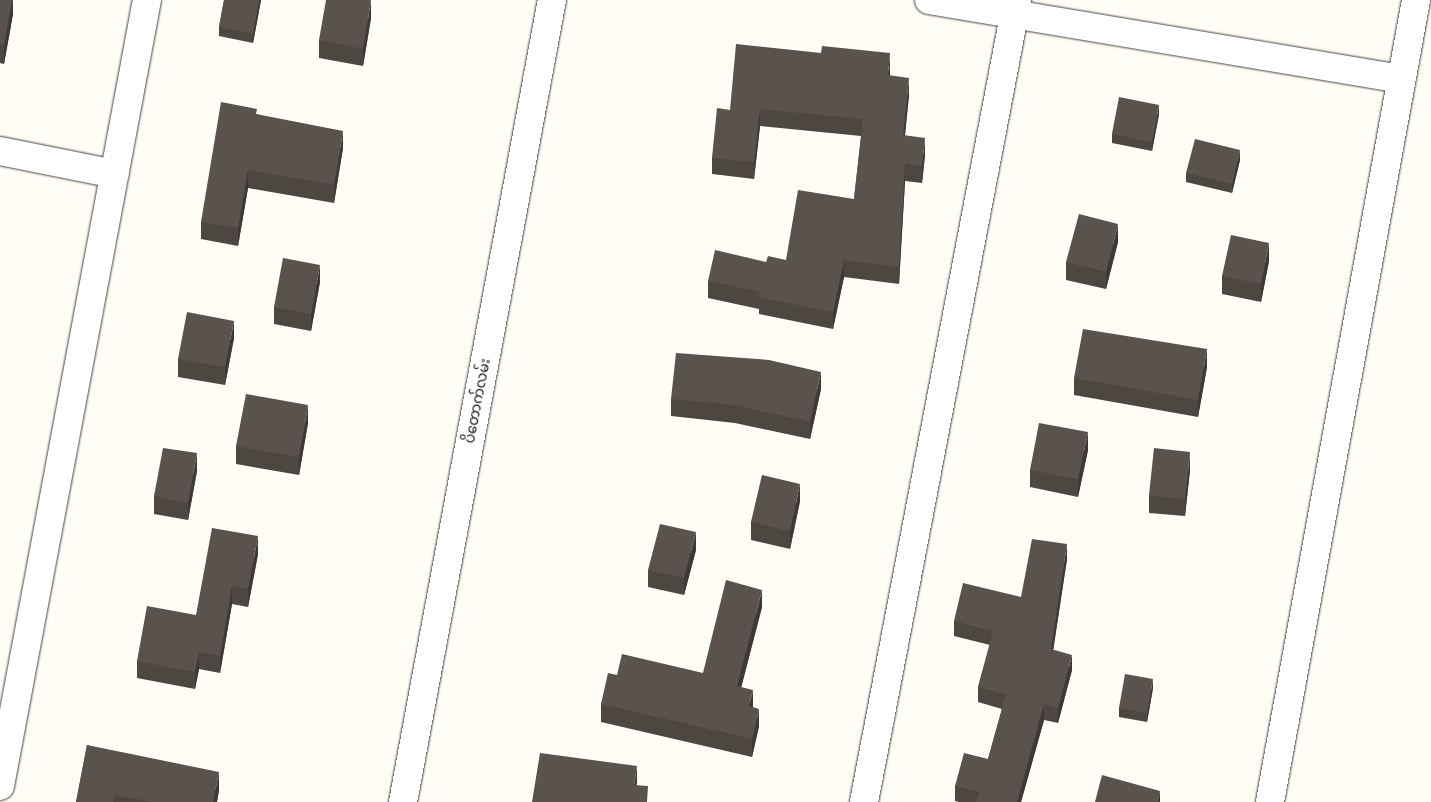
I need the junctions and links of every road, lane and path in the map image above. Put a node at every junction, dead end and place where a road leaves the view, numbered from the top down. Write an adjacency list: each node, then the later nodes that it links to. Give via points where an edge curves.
1 (147, 0): 8 (street)
2 (552, 0): 11 (street, ပိတောက်လမ်း)
3 (929, 0): 5 (street)
4 (1416, 0): 6 (street)
5 (1016, 8): 6 (street); 12 (street)
6 (1399, 79): 13 (street)
7 (0, 151): 8 (street)
8 (115, 174): 9 (street)
9 (10, 679): 10 (street)
10 (0, 786)
11 (403, 802)
12 (864, 802)
13 (1270, 802)

